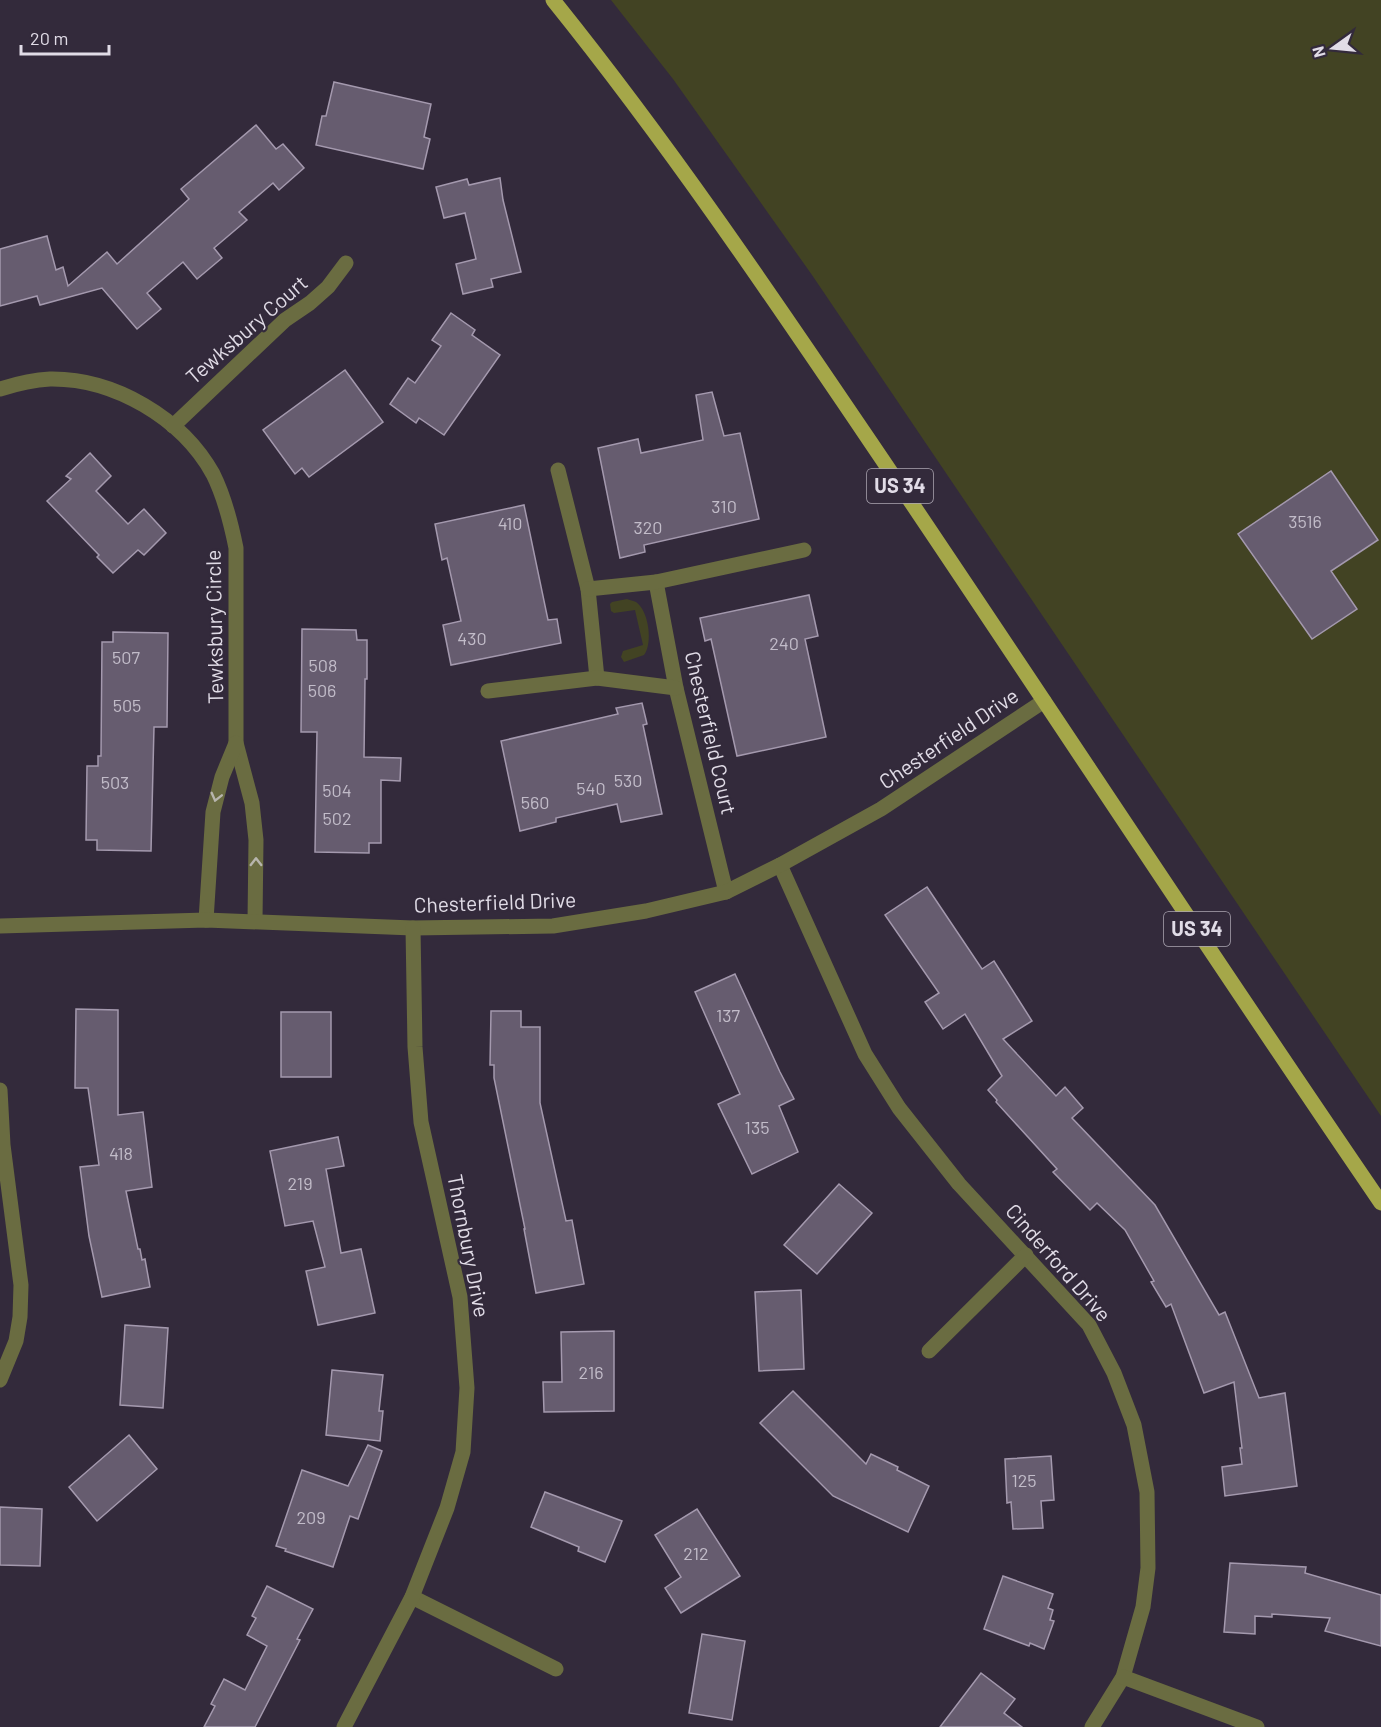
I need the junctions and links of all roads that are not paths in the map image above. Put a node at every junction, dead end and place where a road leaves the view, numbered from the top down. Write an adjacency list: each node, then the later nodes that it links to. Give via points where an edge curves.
1 (553, 0): 12 (main road, US 34, via 659,138 755,273)
2 (346, 263): 4 (street, Tewksbury Court, via 328,287 285,320)
3 (0, 389): 4 (street, Tewksbury Circle, via 42,380 89,382 140,404)
4 (173, 426): 13 (street, Tewksbury Circle, via 211,472 233,533 238,564)
5 (558, 470): 8 (street)
6 (804, 550): 7 (street)
7 (656, 582): 8 (street); 10 (street, Chesterfield Court)
8 (588, 588): 9 (street)
9 (597, 678): 10 (street); 11 (street)
10 (676, 688): 15 (street, Chesterfield Court)
11 (488, 692)
12 (1044, 701): 14 (street, Chesterfield Drive, via 881,809); 21 (main road, US 34)
13 (236, 743): 16 (street, Tewksbury Circle, one-way to 16, via 213,812); 17 (street, Tewksbury Circle, one-way to 13, via 256,840 252,803)
14 (780, 865): 15 (street, Chesterfield Drive); 22 (street, Cinderford Drive, via 862,1050 899,1108 959,1184)
15 (726, 892): 19 (street, Chesterfield Drive, via 646,911 553,926)
16 (206, 920): 17 (street, Chesterfield Drive); 18 (street, Chesterfield Drive)
17 (255, 921): 19 (street, Chesterfield Drive)
18 (0, 926)
19 (413, 928): 25 (street, Thornbury Drive, via 421,1122 460,1297 467,1388 463,1452 447,1508)
20 (0, 1090): 24 (street, via 21,1285 16,1341)
21 (1381, 1203)
22 (1026, 1255): 23 (street); 27 (street, Cinderford Drive, via 1089,1325 1114,1372 1134,1425 1147,1492 1148,1568 1143,1606)
23 (929, 1351)
24 (0, 1380)
25 (412, 1597): 26 (street); 28 (street, Thornbury Drive)
26 (556, 1669)
27 (1124, 1677): 29 (street, Cinderford Drive); 30 (street)
28 (344, 1727)
29 (1092, 1727)
30 (1257, 1727)

